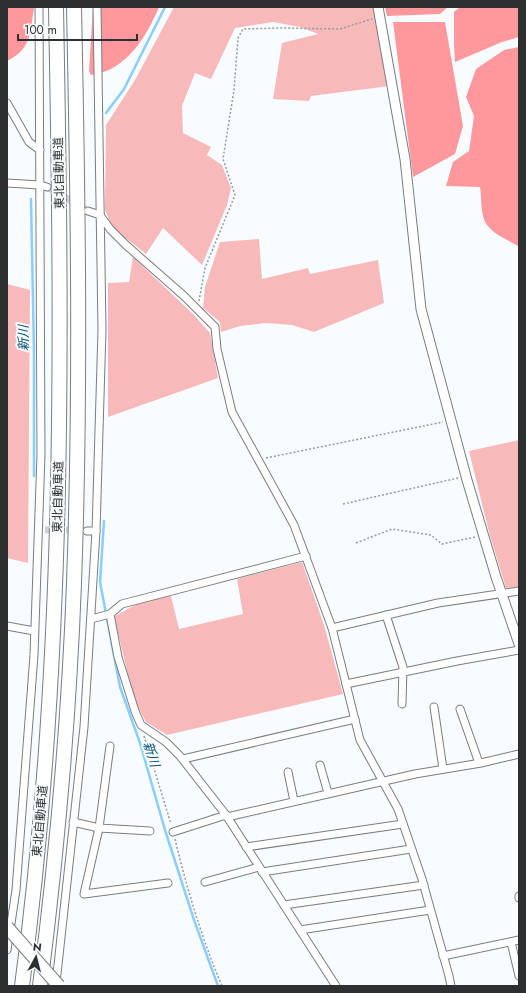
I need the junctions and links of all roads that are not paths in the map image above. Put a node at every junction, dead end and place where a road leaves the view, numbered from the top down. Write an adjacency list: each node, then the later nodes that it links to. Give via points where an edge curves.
1 (39, 7): 7 (street)
2 (56, 7): 62 (highway, 東北自動車道, via 60,325 59,492 43,782)
3 (74, 7): 63 (highway, 東北自動車道, via 78,373 74,586 55,859)
4 (97, 7): 11 (street)
5 (378, 7): 16 (street, via 405,159 421,309 466,477)
6 (7, 103): 7 (street, via 29,142)
7 (40, 150): 9 (street)
8 (7, 183): 9 (street)
9 (43, 186): 22 (street, via 41,529)
10 (88, 211): 11 (street)
11 (100, 215): 13 (street, via 102,330); 14 (street, via 126,245 215,326 217,349 232,412 294,525)
12 (87, 531): 13 (street)
13 (96, 531): 19 (street)
14 (306, 556): 17 (street, via 122,604); 21 (street)
15 (519, 591): 16 (street)
16 (502, 594): 18 (street, via 438,603); 23 (street)
17 (110, 614): 19 (street); 33 (street, via 118,658 141,725 166,742)
18 (386, 615): 21 (street); 25 (street, via 403,667)
19 (91, 619): 42 (street, via 84,728)
20 (7, 626): 22 (street)
21 (332, 628): 26 (street)
22 (34, 631): 59 (street, via 24,796 16,890)
23 (519, 644)
24 (519, 650): 25 (street)
25 (402, 672): 26 (street); 27 (street)
26 (346, 684): 30 (street)
27 (402, 704)
28 (434, 707): 36 (street)
29 (460, 708): 34 (street)
30 (354, 719): 33 (street); 38 (street, via 360,740)
31 (110, 746): 44 (street)
32 (519, 754): 34 (street)
33 (183, 759): 41 (street)
34 (479, 763): 36 (street)
35 (320, 765): 39 (street)
36 (443, 769): 38 (street)
37 (288, 772): 40 (street)
38 (382, 781): 39 (street); 43 (street, via 398,809)
39 (328, 793): 40 (street)
40 (294, 801): 41 (street)
41 (226, 816): 46 (street); 47 (street)
42 (73, 822): 44 (street); 64 (street)
43 (403, 824): 47 (street); 48 (street)
44 (99, 828): 45 (street); 51 (street, via 84,894)
45 (150, 831)
46 (173, 832)
47 (246, 847): 49 (street)
48 (411, 849): 49 (street); 52 (street)
49 (261, 869): 50 (street); 53 (street)
50 (205, 882)
51 (168, 883)
52 (424, 885): 53 (street); 54 (street)
53 (284, 905): 56 (street)
54 (430, 910): 56 (street); 60 (street)
55 (7, 927): 64 (main road, bridge)
56 (300, 930): 65 (street)
57 (519, 940): 58 (street)
58 (511, 942): 60 (street); 61 (street)
59 (7, 950)
60 (443, 956): 66 (street)
61 (519, 976)
62 (22, 986)
63 (40, 986)
64 (58, 986)
65 (336, 986)
66 (451, 986)

